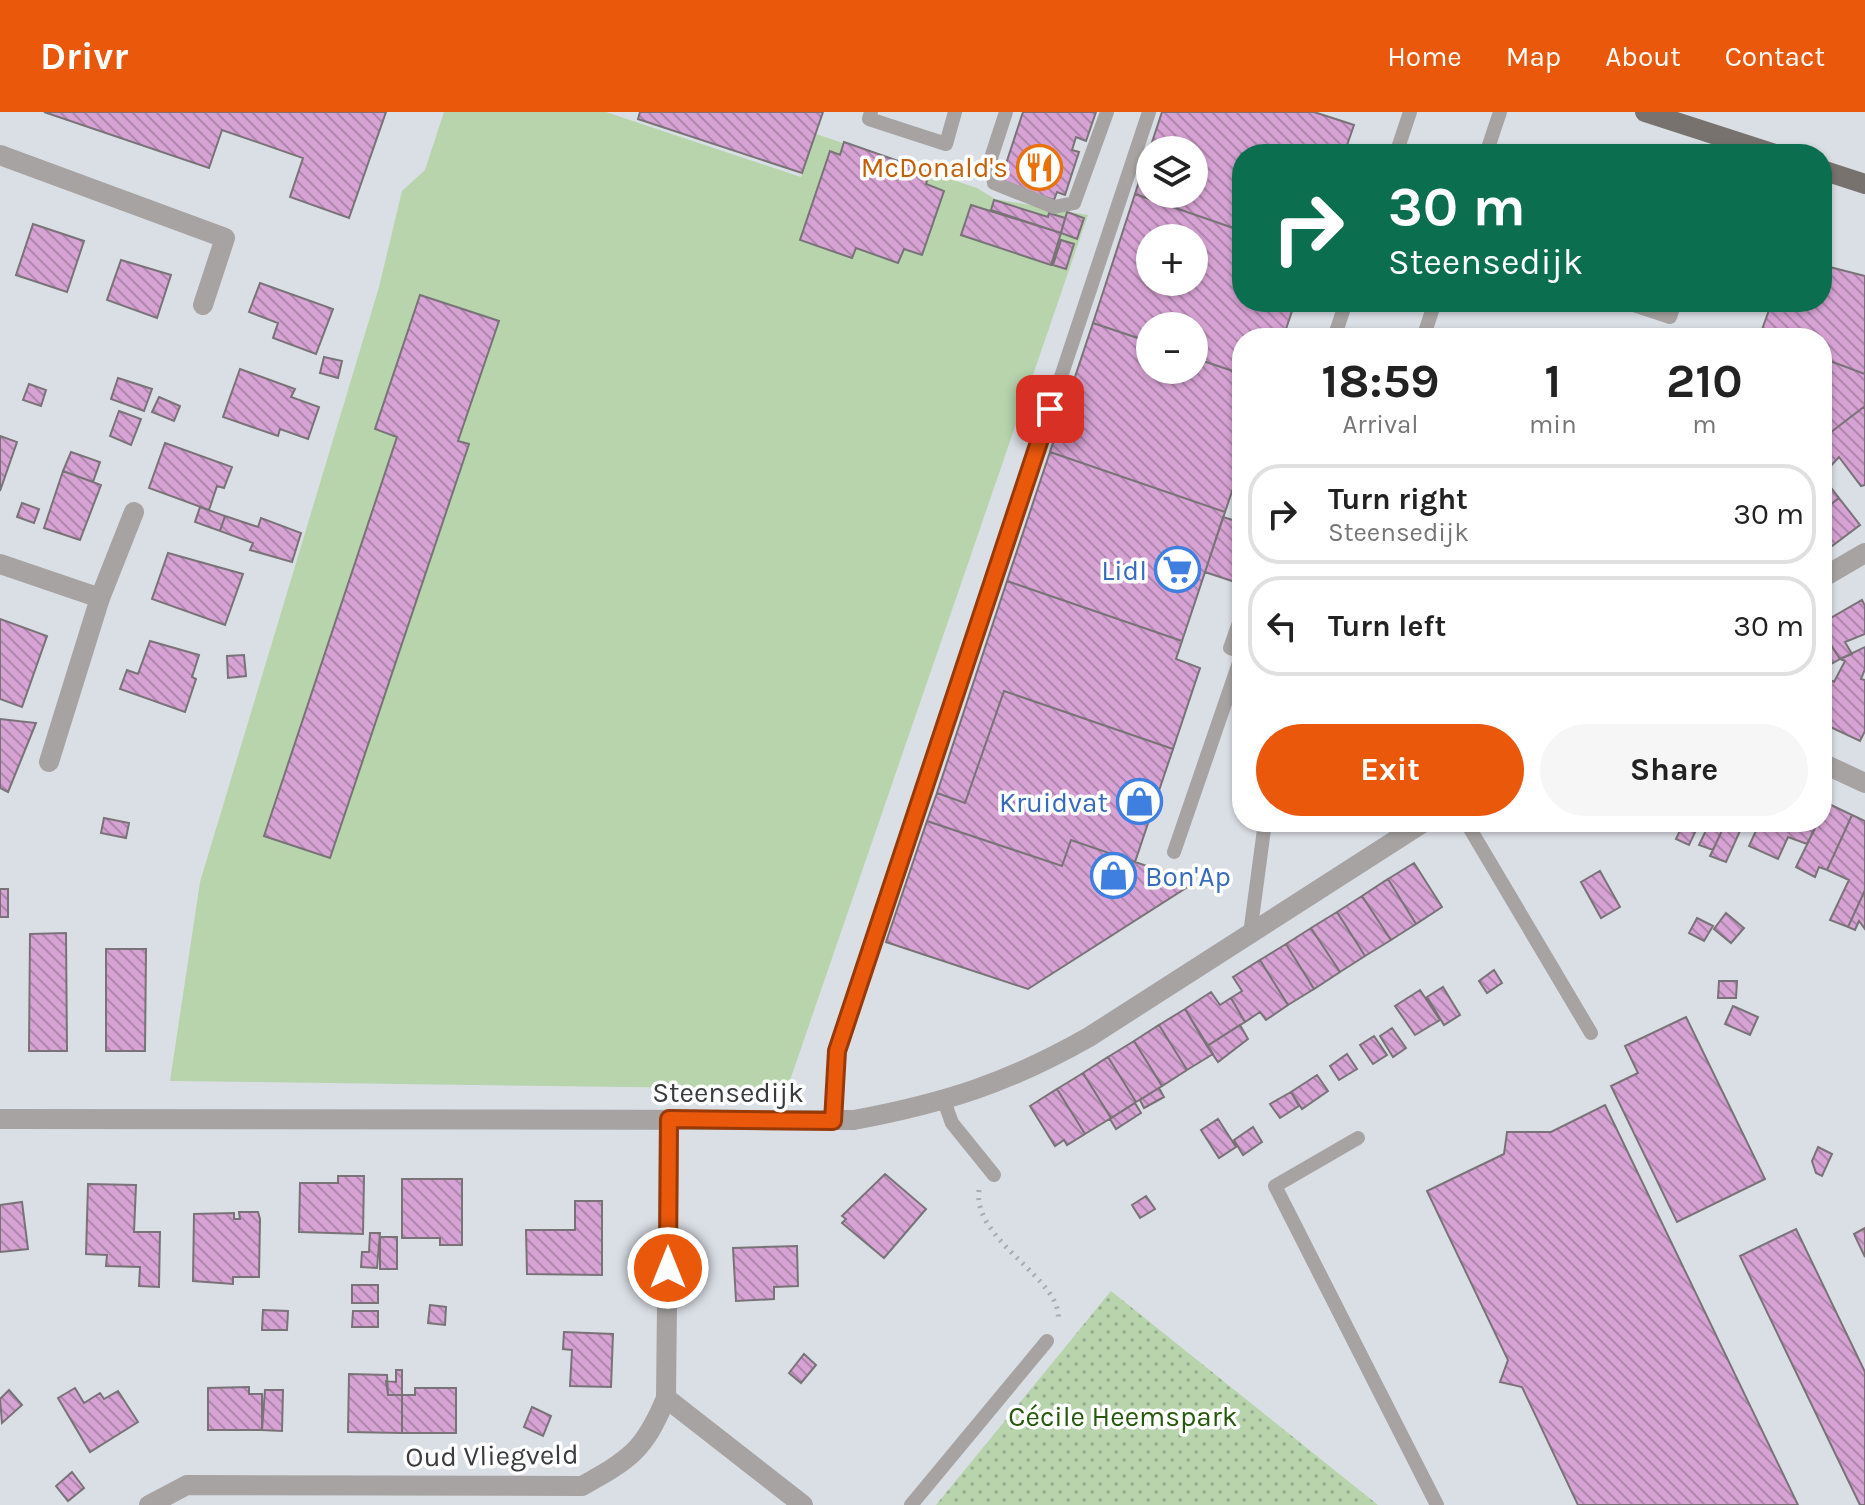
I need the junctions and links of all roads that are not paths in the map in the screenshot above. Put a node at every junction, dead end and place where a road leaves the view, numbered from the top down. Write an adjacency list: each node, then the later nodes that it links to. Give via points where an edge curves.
1 (871, 112): 2 (lane, via 869,119 946,144)
2 (955, 112)
3 (1006, 112): 4 (lane, via 991,158 994,183 1054,207 1074,203)
4 (1107, 112)
5 (1149, 112): 36 (lane, via 837,1051)
6 (1410, 112): 9 (lane)
7 (1500, 112): 10 (lane)
8 (1647, 112): 11 (main road)
9 (1399, 144)
10 (1489, 144)
11 (1745, 144)
12 (0, 155): 15 (street, via 225,238)
13 (1832, 173): 14 (main road)
14 (1865, 184)
15 (203, 305)
16 (1655, 312): 17 (lane, via 1670,317)
17 (1672, 312)
18 (134, 512): 22 (street)
19 (1865, 553): 21 (street)
20 (0, 564): 22 (street)
21 (1832, 572)
22 (100, 598): 24 (street)
23 (1232, 682): 30 (lane)
24 (49, 762)
25 (1832, 768): 26 (street)
26 (1865, 783)
27 (1264, 832): 31 (lane)
28 (1408, 832): 31 (street, Steensedijk)
29 (1472, 832): 32 (lane)
30 (1174, 852)
31 (1250, 934): 33 (street, Steensedijk, via 1034,1068)
32 (1591, 1033)
33 (944, 1101): 36 (street, Steensedijk); 38 (lane, via 952,1123)
34 (0, 1119): 35 (street, Steensedijk)
35 (669, 1119): 36 (street, Steensedijk); 40 (street, Oud Vliegveld)
36 (833, 1121)
37 (1358, 1138): 44 (lane, via 1275,1186)
38 (994, 1175)
39 (1047, 1341): 43 (lane)
40 (666, 1398): 41 (street, Oud Vliegveld, via 630,1460 582,1486 187,1485); 42 (street)
41 (149, 1505)
42 (803, 1505)
43 (911, 1505)
44 (1437, 1505)

